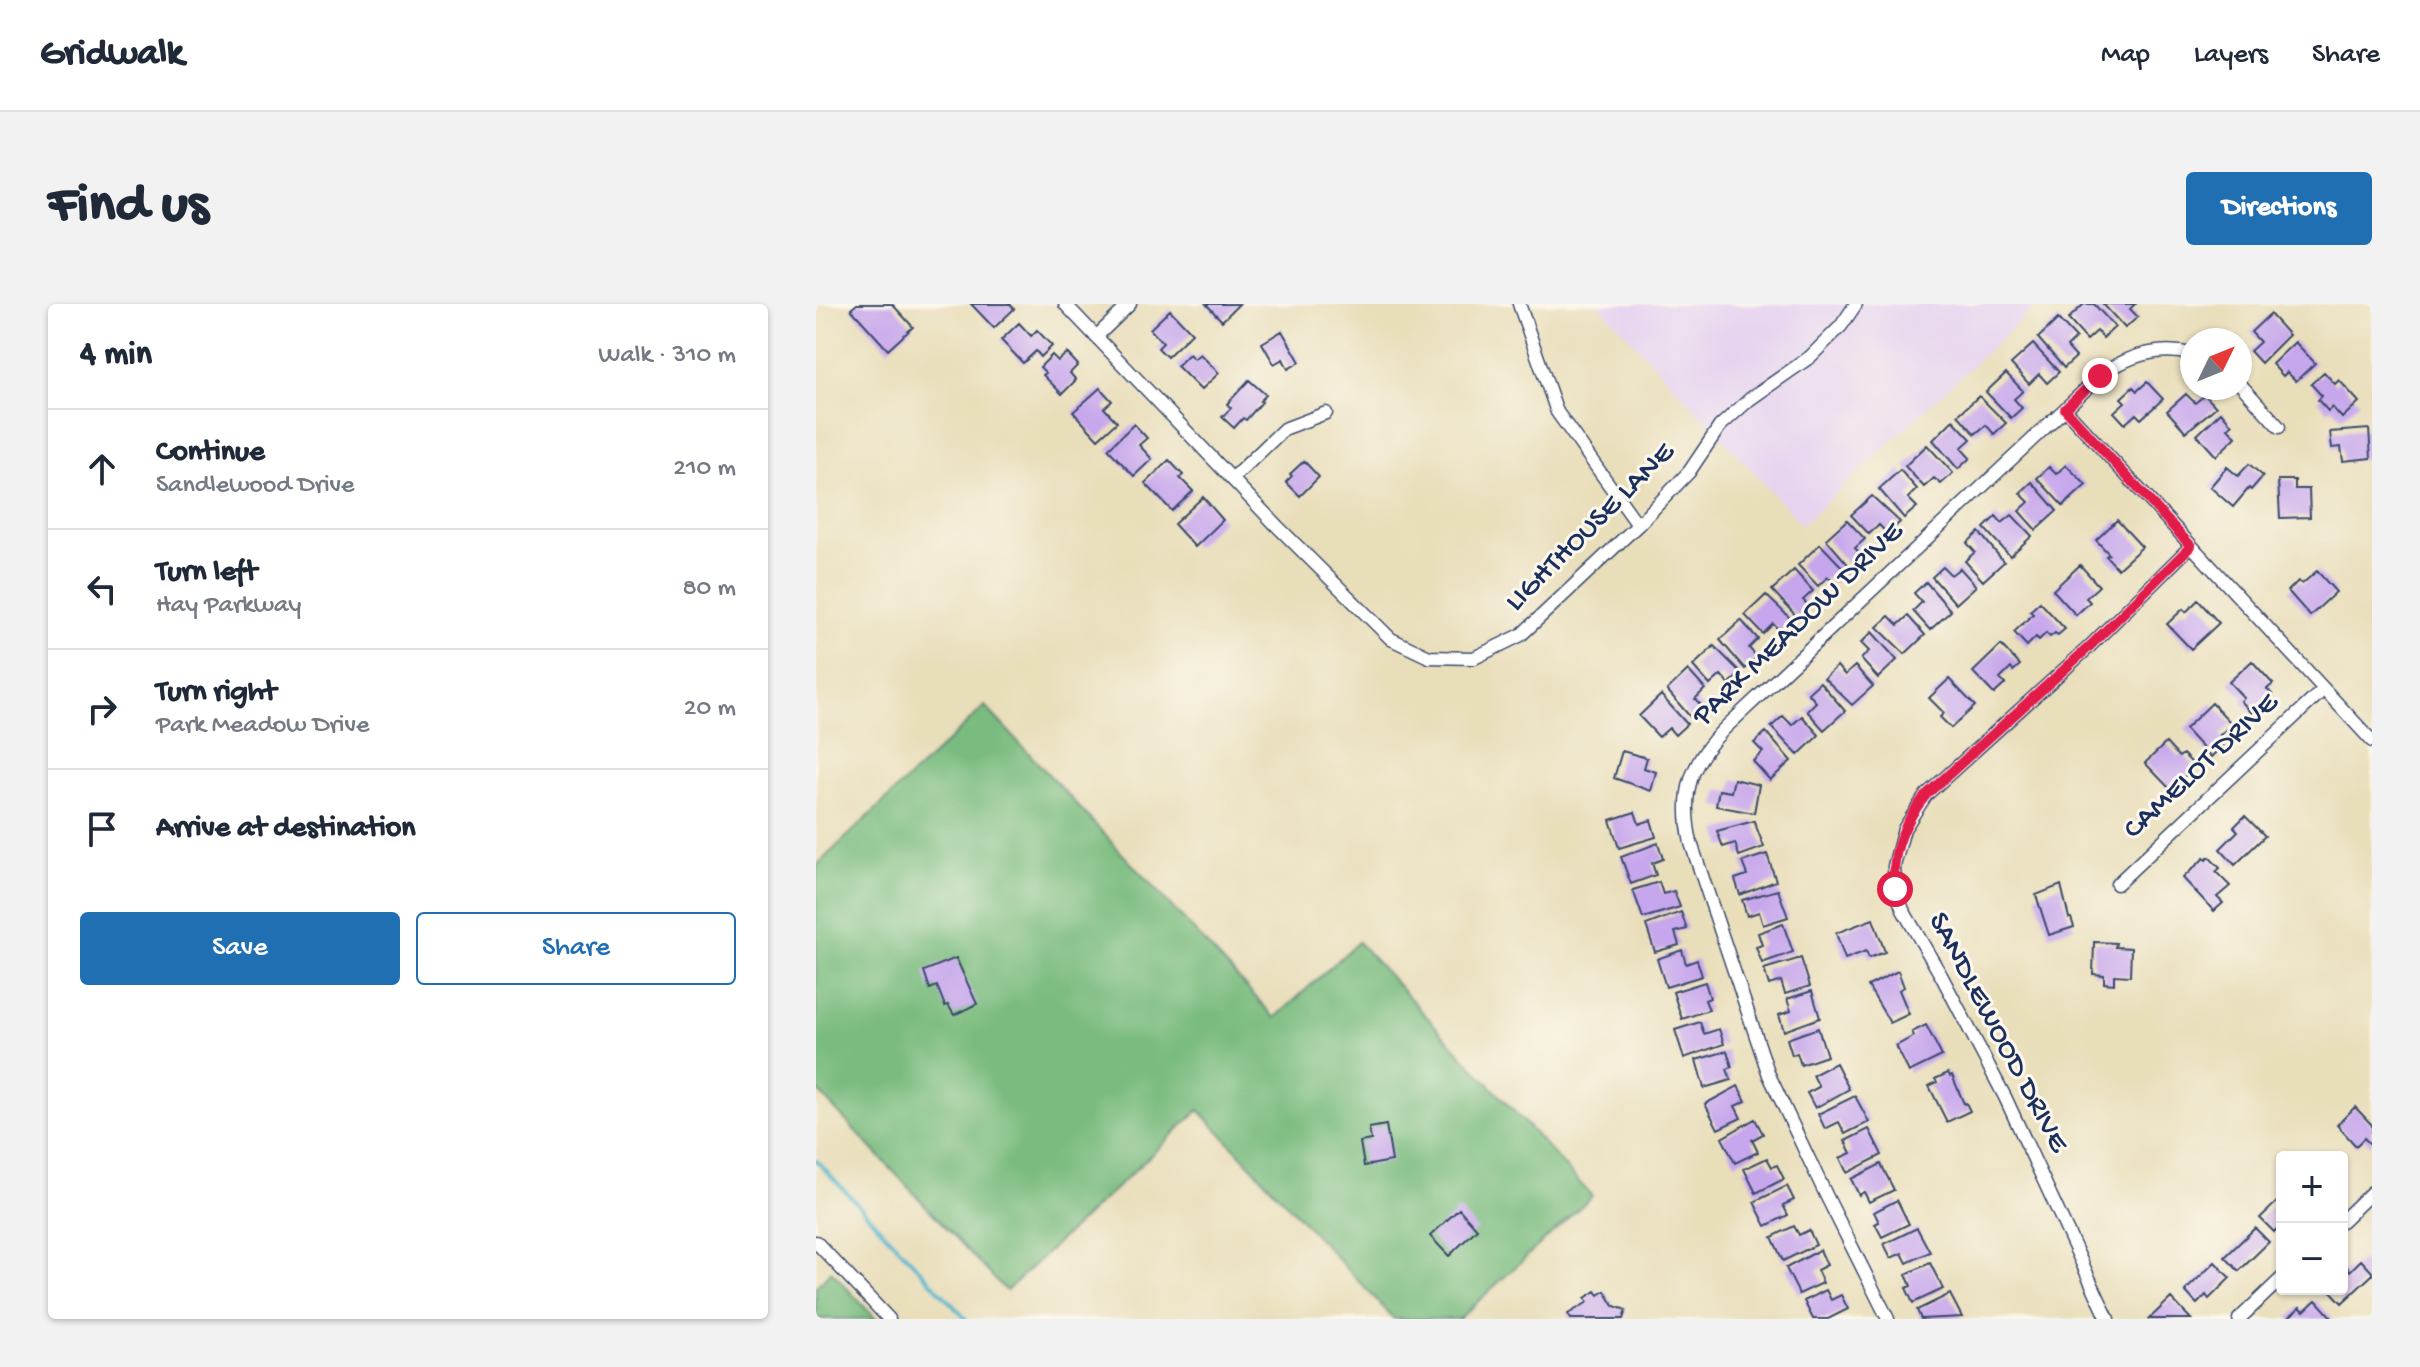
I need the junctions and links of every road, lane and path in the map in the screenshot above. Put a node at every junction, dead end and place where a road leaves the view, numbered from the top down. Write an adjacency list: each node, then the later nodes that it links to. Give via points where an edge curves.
1 (1065, 304): 5 (street, LIGHTHOUSE LANE)
2 (1130, 304): 5 (street)
3 (1519, 304): 12 (street, via 1557,412)
4 (1856, 304): 12 (street, LIGHTHOUSE LANE, via 1810,357 1720,426 1689,472)
5 (1096, 337): 11 (street, LIGHTHOUSE LANE)
6 (2180, 352): 8 (street, PARK MEADOW DRIVE, via 2131,357 2100,376)
7 (2252, 397): 10 (street)
8 (2065, 409): 13 (street); 22 (street, PARK MEADOW DRIVE, via 1726,727 1702,754 1689,781 1691,843 1769,1075)
9 (1326, 413): 11 (street, via 1284,429)
10 (2279, 427)
11 (1233, 478): 12 (street, LIGHTHOUSE LANE, via 1391,639 1429,657 1474,658 1521,635)
12 (1638, 525)
13 (2191, 546): 14 (street); 23 (street, SANDLEWOOD DRIVE, via 1926,795 1904,829 1894,866 1903,910 2005,1097)
14 (2324, 689): 15 (street); 16 (street, CAMELOT DRIVE)
15 (2372, 741)
16 (2117, 884)
17 (2372, 1192): 18 (street)
18 (2348, 1215)
19 (816, 1242): 21 (street)
20 (2276, 1284): 24 (street)
21 (889, 1319)
22 (1888, 1319)
23 (2108, 1319)
24 (2239, 1319)

